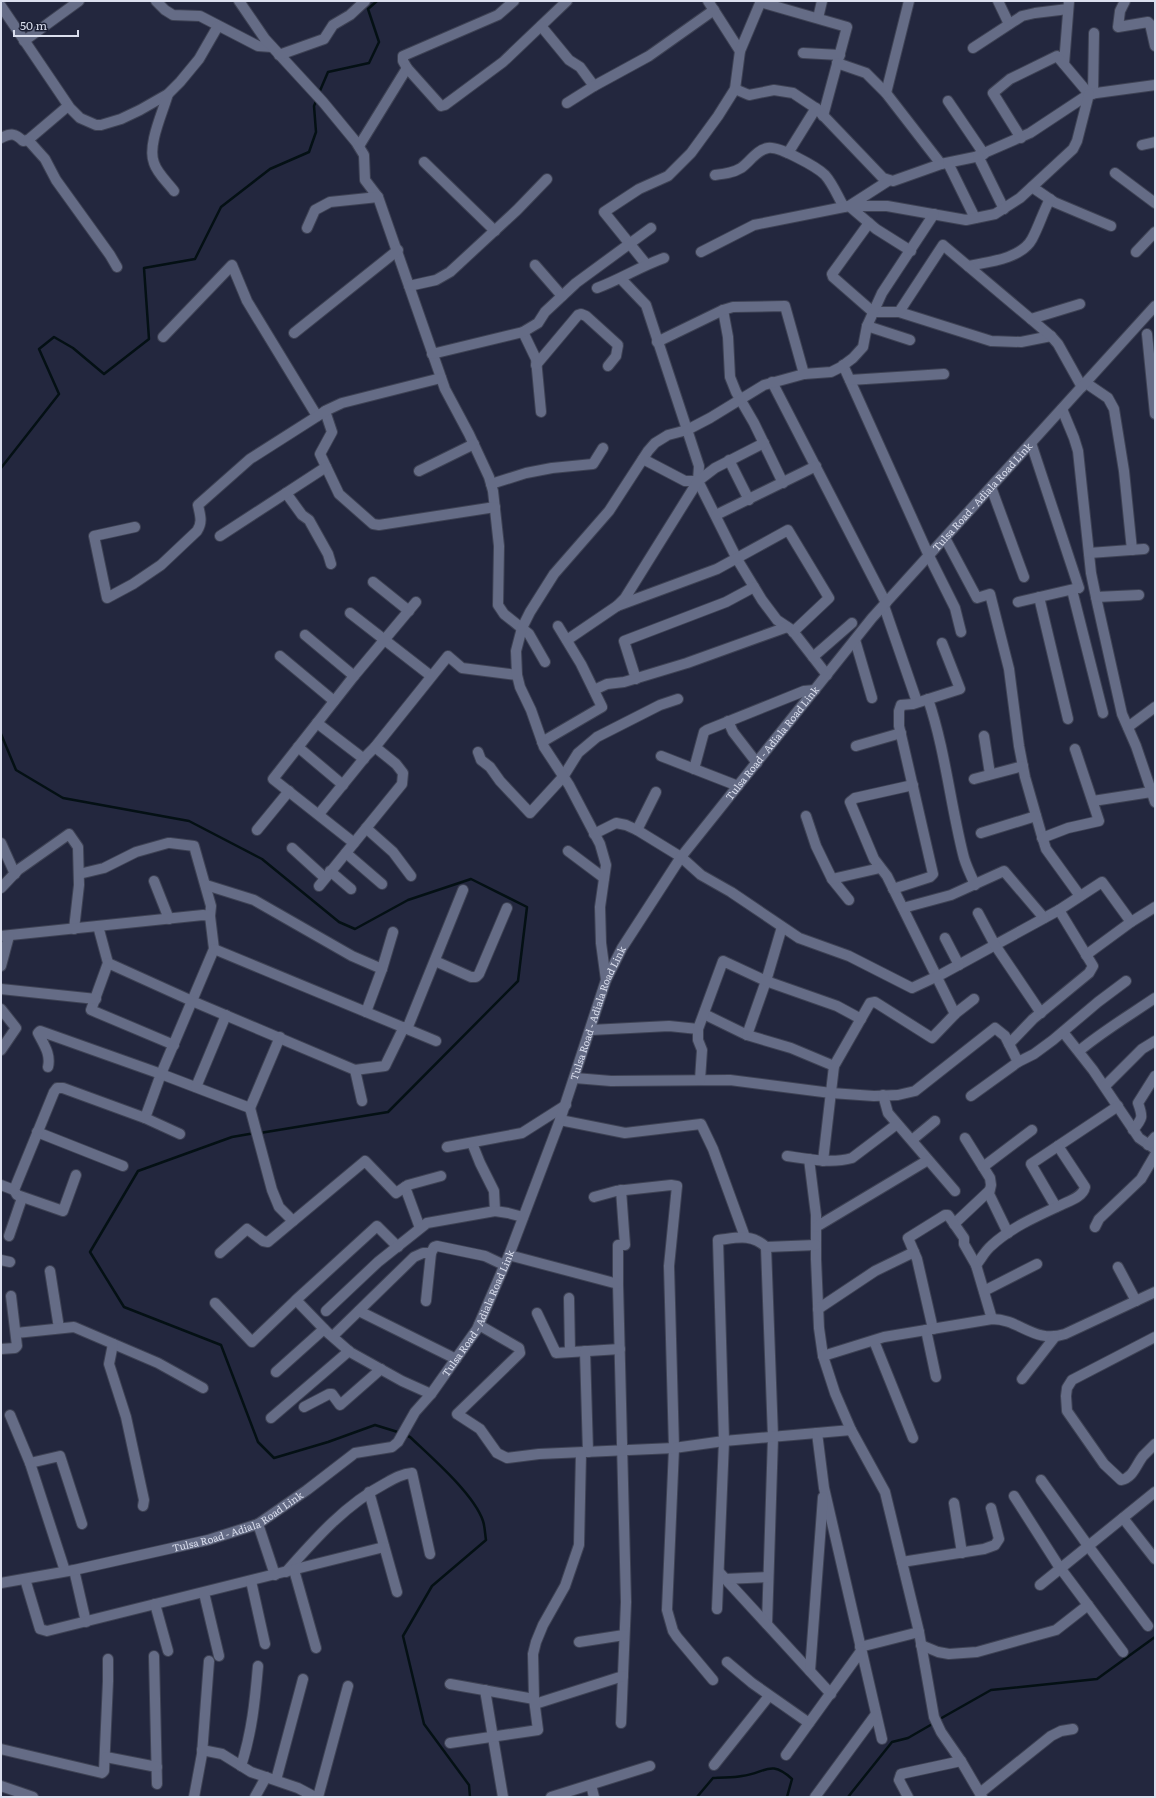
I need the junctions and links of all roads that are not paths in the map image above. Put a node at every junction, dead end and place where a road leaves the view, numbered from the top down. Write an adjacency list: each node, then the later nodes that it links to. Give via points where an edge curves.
1 (79, 1): 21 (street)
2 (156, 1): 18 (street, via 173,15 200,16)
3 (239, 1): 24 (street)
4 (365, 1): 24 (street, via 350,15 333,25 324,39)
5 (514, 1): 29 (street, via 498,14 403,56)
6 (567, 1): 19 (street)
7 (708, 1): 15 (street)
8 (822, 1): 16 (street)
9 (909, 1): 33 (street)
10 (998, 1): 17 (street)
11 (1124, 1): 22 (street, via 1118,27 1148,22)
12 (760, 2): 16 (street); 25 (street)
13 (1068, 5): 17 (street, via 1022,16); 28 (street)
14 (1, 6): 21 (street)
15 (714, 10): 25 (street); 31 (street, via 649,56)
16 (818, 18): 27 (street, via 847,26)
17 (1009, 24): 23 (street)
18 (218, 26): 24 (street, via 258,46); 34 (street, via 191,70)
19 (541, 26): 29 (street, via 503,62 445,105 441,106); 31 (street, via 569,60 580,67)
20 (1094, 33): 35 (street)
21 (24, 41): 38 (street)
22 (1155, 46)
23 (973, 48)
24 (276, 51): 46 (street)
25 (740, 51): 32 (street)
26 (803, 53): 27 (street)
27 (839, 59): 33 (street, via 866,73); 40 (street)
28 (1064, 64): 35 (street); 42 (street, via 1058,56 1010,79 993,93)
29 (407, 68): 46 (street)
30 (1155, 85): 35 (street)
31 (594, 86): 37 (street)
32 (735, 89): 39 (street, via 749,95 774,90 793,93); 70 (street, via 691,154 668,176 639,189 604,212)
33 (886, 93): 50 (street)
34 (168, 94): 38 (street, via 121,119 101,125 87,123); 56 (street, via 152,144 152,156 154,164)
35 (1091, 94): 42 (street); 55 (street, via 1073,149)
36 (948, 101): 48 (street)
37 (567, 103)
38 (68, 106): 43 (street)
39 (816, 108): 40 (street); 47 (street)
40 (823, 116): 54 (street)
41 (1, 138): 43 (street, via 14,134)
42 (1021, 138): 48 (street)
43 (28, 140): 79 (street, via 45,159 56,180)
44 (1155, 142): 45 (street)
45 (1142, 145)
46 (359, 146): 57 (street, via 364,155 365,180)
47 (788, 153): 52 (street, via 777,148 767,148 751,158 742,168); 60 (street, via 820,170)
48 (981, 155): 50 (street); 61 (street)
49 (424, 162): 68 (street)
50 (944, 163): 54 (street); 63 (street)
51 (1115, 173): 59 (street)
52 (715, 176)
53 (548, 179): 68 (street)
54 (888, 181): 60 (street)
55 (1032, 186): 58 (street); 61 (street)
56 (174, 191)
57 (378, 197): 66 (street, via 330,202 315,210); 71 (street)
58 (1050, 199): 65 (street); 78 (street, via 1031,240 1025,246 1009,257)
59 (1155, 203)
60 (847, 206): 62 (street, via 887,206); 64 (street); 73 (street, via 754,225)
61 (1004, 209): 63 (street, via 995,214)
62 (934, 214): 63 (street, via 966,220); 72 (street)
63 (975, 218)
64 (869, 223): 72 (street); 87 (street, via 832,274)
65 (1111, 226)
66 (307, 228)
67 (651, 228): 70 (street)
68 (495, 231): 81 (street, via 450,272 436,280)
69 (1155, 232): 74 (street)
70 (629, 243): 76 (street); 83 (street)
71 (398, 250): 81 (street); 93 (street)
72 (911, 251): 87 (street, via 882,293)
73 (701, 252)
74 (1136, 252)
75 (664, 258): 76 (street)
76 (646, 264): 82 (street)
77 (535, 265): 83 (street)
78 (968, 266): 88 (street, via 943,245); 89 (street)
79 (117, 267)
80 (623, 281): 98 (street, via 646,305)
81 (409, 286): 99 (street)
82 (597, 288)
83 (562, 296): 92 (street, via 545,312 538,323)
84 (1080, 304): 89 (street)
85 (1155, 306): 91 (street, Tulsa Road - Adiala Road Link)
86 (723, 310): 98 (street); 103 (street, via 733,307 785,306); 109 (street, via 728,337 730,377)
87 (873, 312): 88 (street); 90 (street)
88 (899, 312): 94 (street, via 991,341 1021,342)
89 (1031, 319): 94 (street)
90 (867, 326): 97 (street); 101 (street, via 863,347)
91 (1135, 329): 95 (street); 108 (street, Tulsa Road - Adiala Road Link)
92 (523, 332): 99 (street); 100 (street)
93 (294, 333)
94 (1051, 336): 108 (street)
95 (1151, 336): 113 (street)
96 (163, 337): 112 (street, via 232,265 247,301)
97 (910, 340)
98 (657, 342): 114 (street)
99 (432, 354): 105 (street)
100 (536, 364): 102 (street, via 581,314 618,345 616,356); 111 (street)
101 (843, 365): 103 (street, via 831,372); 106 (street)
102 (608, 366)
103 (804, 374): 107 (street)
104 (944, 374): 106 (street)
105 (441, 378): 112 (street, via 342,403); 117 (street)
106 (850, 380): 138 (street)
107 (772, 382): 109 (street); 121 (street)
108 (1084, 385): 110 (street, Tulsa Road - Adiala Road Link); 136 (street, via 1108,398 1114,410 1124,471)
109 (740, 399): 114 (street); 115 (street)
110 (1062, 409): 116 (street, Tulsa Road - Adiala Road Link); 137 (street, via 1078,452)
111 (541, 412)
112 (321, 413): 122 (street, via 332,432 320,454); 132 (street, via 250,459 198,505 201,525 197,531 161,565 108,598 94,536)
113 (1155, 414)
114 (687, 430): 119 (street, via 668,435 654,443); 124 (street, via 699,466)
115 (764, 443): 120 (street); 125 (street)
116 (1031, 443): 127 (street, Tulsa Road - Adiala Road Link); 145 (street)
117 (474, 444): 123 (street); 126 (street)
118 (603, 448): 126 (street, via 593,464 526,473)
119 (643, 459): 124 (street, via 685,481); 157 (street, via 609,512 554,574)
120 (729, 460): 124 (street); 129 (street)
121 (816, 466): 125 (street); 151 (street)
122 (326, 467): 128 (street); 130 (street, via 338,494 373,524)
123 (419, 471)
124 (698, 481): 131 (street); 152 (street, via 638,580)
125 (783, 483): 129 (street)
126 (491, 484): 130 (street)
127 (991, 487): 134 (street, Tulsa Road - Adiala Road Link); 141 (street)
128 (286, 493): 133 (street); 140 (street, via 302,515 309,520)
129 (749, 500): 131 (street)
130 (495, 507): 157 (street, via 499,546 498,605 504,614)
131 (716, 515): 139 (street)
132 (135, 527)
133 (220, 536)
134 (945, 538): 138 (street, Tulsa Road - Adiala Road Link); 197 (street, via 977,598 990,594 1009,669)
135 (1144, 549): 136 (street)
136 (1132, 550): 137 (street)
137 (1089, 553): 143 (street)
138 (929, 556): 151 (street, Tulsa Road - Adiala Road Link); 159 (street, via 955,608)
139 (737, 559): 144 (street); 152 (street, via 717,569); 158 (street, via 788,530 829,598)
140 (331, 564)
141 (1024, 577)
142 (373, 582): 153 (street)
143 (1094, 585): 145 (street); 148 (street)
144 (754, 587): 158 (street, via 777,620); 172 (street, via 726,602 624,641)
145 (1076, 589): 147 (street); 181 (street)
146 (1139, 595): 148 (street)
147 (1039, 597): 150 (street); 182 (street)
148 (1096, 597): 185 (street, via 1122,714)
149 (416, 602): 153 (street)
150 (1018, 602)
151 (885, 604): 163 (street, Tulsa Road - Adiala Road Link); 179 (street)
152 (617, 606): 162 (street)
153 (409, 611): 161 (street)
154 (350, 613): 161 (street)
155 (852, 623): 166 (street)
156 (558, 626): 162 (street)
157 (522, 628): 167 (street, via 529,634); 168 (street, via 516,651)
158 (790, 630): 166 (street); 172 (street)
159 (962, 632)
160 (305, 635): 170 (street)
161 (385, 640): 170 (street); 171 (street)
162 (566, 640): 173 (street)
163 (855, 640): 169 (street, Tulsa Road - Adiala Road Link); 175 (street)
164 (942, 643): 176 (street, via 960,689)
165 (280, 656): 178 (street)
166 (813, 657): 169 (street)
167 (545, 662)
168 (517, 675): 171 (street, via 462,668 448,656); 188 (street)
169 (827, 675): 174 (street, Tulsa Road - Adiala Road Link)
170 (354, 676): 178 (street)
171 (431, 676): 191 (street)
172 (636, 679): 173 (street, via 607,684)
173 (594, 690): 188 (street, via 603,705 601,708)
174 (815, 690): 183 (street, via 799,693); 196 (street, Tulsa Road - Adiala Road Link)
175 (872, 698)
176 (928, 699): 179 (street); 235 (street, via 950,785 963,855)
177 (678, 700): 200 (street, via 660,705 597,737 578,753)
178 (334, 702): 184 (street)
179 (917, 702): 186 (street, via 901,705)
180 (1155, 707): 185 (street)
181 (1103, 713)
182 (1068, 720)
183 (728, 721): 196 (street); 198 (street, via 704,732)
184 (317, 723): 190 (street); 195 (street)
185 (1128, 727): 207 (street)
186 (900, 732): 189 (street); 203 (street)
187 (984, 736): 199 (street)
188 (542, 742): 200 (street)
189 (856, 746)
190 (298, 747): 202 (street); 205 (street, via 273,779)
191 (375, 747): 195 (street); 213 (street, via 396,764 403,773 403,778 402,784)
192 (1075, 749): 208 (street)
193 (478, 752): 200 (street, via 481,760 530,813)
194 (661, 756): 198 (street)
195 (364, 759): 202 (street)
196 (756, 763): 204 (street, Tulsa Road - Adiala Road Link)
197 (1023, 766): 199 (street); 212 (street)
198 (694, 769): 204 (street)
199 (990, 774): 201 (street)
200 (563, 777): 217 (street)
201 (974, 779)
202 (342, 785): 210 (street)
203 (913, 785): 225 (street, via 856,798 850,802); 238 (street, via 933,874)
204 (738, 786): 224 (street, Tulsa Road - Adiala Road Link)
205 (289, 791): 210 (street); 214 (street)
206 (656, 792): 215 (street)
207 (1151, 792): 208 (street); 209 (street)
208 (1093, 802): 218 (street, via 1097,822 1068,828)
209 (1155, 802)
210 (319, 814): 220 (street)
211 (806, 816): 231 (street, via 816,846)
212 (1036, 816): 216 (street); 218 (street)
213 (366, 828): 220 (street); 228 (street, via 393,852)
214 (257, 830)
215 (637, 830): 217 (street, via 616,823); 224 (street)
216 (981, 833)
217 (594, 834): 230 (street, via 606,865)
218 (1042, 838): 240 (street, via 1046,849)
219 (1, 843): 226 (street)
220 (354, 843): 223 (street)
221 (292, 848): 229 (street)
222 (568, 851): 230 (street)
223 (346, 852): 229 (street); 233 (street)
224 (681, 857): 252 (street, via 701,875); 266 (street, Tulsa Road - Adiala Road Link, via 622,948)
225 (880, 868): 231 (street); 238 (street)
226 (15, 874): 227 (street, via 69,834 78,847); 236 (street)
227 (79, 874): 234 (street, via 104,868 136,852 169,843 194,846); 253 (street)
228 (411, 876)
229 (325, 878): 237 (street)
230 (604, 878): 266 (street, via 600,907)
231 (832, 879): 241 (street)
232 (154, 881): 249 (street)
233 (382, 884)
234 (206, 885): 247 (street, via 211,906); 264 (street, via 254,900 352,956)
235 (975, 885): 244 (street, via 951,895); 248 (street, via 1004,871)
236 (1, 888)
237 (352, 889)
238 (893, 889): 244 (street)
239 (463, 890): 260 (street)
240 (1080, 896): 245 (street); 250 (street, via 1102,882)
241 (850, 900)
242 (1155, 907): 250 (street)
243 (507, 908): 260 (street, via 476,977)
244 (903, 908): 265 (street)
245 (1058, 910): 248 (street); 259 (street)
246 (978, 913): 257 (street)
247 (210, 916): 249 (street); 258 (street)
248 (1044, 918): 257 (street)
249 (169, 919): 251 (street)
250 (1131, 922): 259 (street)
251 (98, 926): 253 (street); 261 (street)
252 (782, 927): 265 (street, via 799,938 849,956 912,988); 267 (street)
253 (74, 929): 255 (street)
254 (393, 932): 264 (street)
255 (5, 936): 263 (street)
256 (945, 938): 262 (street)
257 (995, 945): 262 (street); 276 (street)
258 (214, 949): 273 (street); 275 (street)
259 (1086, 955): 276 (street, via 1093,966 1089,973)
260 (435, 961): 281 (street)
261 (108, 963): 271 (street); 273 (street)
262 (959, 964): 265 (street)
263 (1, 966)
264 (382, 969): 275 (street)
265 (936, 977): 278 (street)
266 (606, 980): 283 (street, Tulsa Road - Adiala Road Link)
267 (766, 981): 277 (street, via 723,961); 280 (street, via 837,1006); 285 (street)
268 (1126, 982): 284 (street)
269 (1, 989): 271 (street)
270 (1155, 998): 292 (street, via 1104,1031)
271 (96, 999): 290 (street, via 91,1010)
272 (974, 999): 278 (street)
273 (192, 1002): 279 (street); 290 (street)
274 (1, 1009): 291 (street, via 16,1028)
275 (366, 1012): 281 (street)
276 (1040, 1013): 289 (street)
277 (704, 1014): 282 (street); 285 (street)
278 (955, 1014): 280 (street, via 932,1038 875,1002 870,1003)
279 (226, 1015): 286 (street); 302 (street)
280 (861, 1019): 294 (street)
281 (406, 1028): 287 (street); 296 (street, via 385,1066)
282 (698, 1029): 283 (street, via 669,1026); 300 (street, via 698,1040 702,1050)
283 (590, 1030): 299 (street, Tulsa Road - Adiala Road Link)
284 (1063, 1032): 292 (street); 293 (street, via 1034,1054)
285 (747, 1035): 294 (street, via 791,1048)
286 (280, 1037): 296 (street); 309 (street)
287 (436, 1041)
288 (1155, 1042): 301 (street, via 1142,1048)
289 (1009, 1044): 293 (street); 304 (street, via 1005,1036 995,1028 915,1091)
290 (174, 1045): 297 (street)
291 (1, 1050)
292 (1079, 1051): 301 (street)
293 (1018, 1062): 305 (street)
294 (834, 1066): 303 (street)
295 (48, 1067): 297 (street, via 50,1060 38,1033 40,1031)
296 (355, 1070): 306 (street)
297 (161, 1074): 302 (street); 310 (street)
298 (1155, 1076): 315 (street, via 1138,1103 1142,1115)
299 (575, 1078): 300 (street, via 611,1081); 307 (street, Tulsa Road - Adiala Road Link)
300 (700, 1080): 303 (street, via 730,1080)
301 (1105, 1086): 308 (street)
302 (196, 1087): 309 (street)
303 (831, 1093): 304 (street); 329 (street)
304 (884, 1095): 313 (street, via 888,1113)
305 (971, 1096)
306 (362, 1102)
307 (566, 1105): 311 (street, Tulsa Road - Adiala Road Link); 321 (street, via 522,1133)
308 (1118, 1106): 315 (street); 322 (street)
309 (251, 1111): 345 (street, via 272,1190 279,1207)
310 (144, 1118): 316 (street, via 58,1088); 317 (street)
311 (560, 1120): 344 (street, Tulsa Road - Adiala Road Link); 352 (street, via 625,1133 701,1124 713,1149)
312 (935, 1121): 320 (street)
313 (897, 1124): 320 (street); 329 (street, via 852,1158)
314 (1032, 1130): 331 (street)
315 (1133, 1130): 324 (street)
316 (38, 1132): 330 (street); 336 (street)
317 (180, 1134)
318 (1155, 1137): 324 (street)
319 (965, 1138): 331 (street)
320 (912, 1140): 328 (street)
321 (472, 1142): 323 (street); 343 (street, via 494,1191)
322 (1058, 1146): 342 (street, via 1031,1164); 342 (street, via 1085,1187 1081,1194)
323 (447, 1147)
324 (1151, 1147)
325 (1155, 1155): 348 (street, via 1141,1180 1100,1219)
326 (787, 1156): 327 (street)
327 (809, 1160): 329 (street); 347 (street)
328 (928, 1160): 338 (street); 347 (street)
329 (823, 1161)
330 (123, 1166)
331 (983, 1167): 339 (street, via 991,1181)
332 (76, 1175): 341 (street, via 63,1211)
333 (441, 1176): 335 (street)
334 (1, 1185): 336 (street)
335 (405, 1187): 345 (street, via 396,1193 365,1161); 349 (street)
336 (14, 1190): 341 (street, via 16,1196)
337 (621, 1190): 340 (street); 365 (street, via 625,1245 618,1245); 411 (street, via 677,1186 669,1266)
338 (955, 1191)
339 (989, 1191): 346 (street); 350 (street)
340 (594, 1197)
341 (22, 1198): 351 (street)
342 (1056, 1207): 350 (street)
343 (495, 1212): 344 (street); 349 (street, via 427,1223)
344 (523, 1217): 359 (street, Tulsa Road - Adiala Road Link)
345 (293, 1221): 357 (street, via 265,1242 247,1229)
346 (954, 1224): 356 (street, via 948,1215 945,1215 910,1235 908,1238); 362 (street, via 964,1238 964,1244)
347 (816, 1227): 353 (street)
348 (1095, 1227)
349 (420, 1228): 354 (street)
350 (1008, 1233): 362 (street, via 991,1246)
351 (9, 1236)
352 (745, 1237): 355 (street, via 761,1242); 409 (street, via 718,1240)
353 (816, 1245): 355 (street); 374 (street)
354 (398, 1247): 370 (street, via 377,1226); 375 (street)
355 (766, 1247): 407 (street)
356 (914, 1252): 374 (street, via 875,1271); 382 (street)
357 (220, 1253)
358 (432, 1253): 361 (street, via 432,1249 437,1246 485,1256); 371 (street); 376 (street, via 414,1257)
359 (509, 1255): 361 (street, Tulsa Road - Adiala Road Link); 365 (street)
360 (1036, 1264): 366 (street)
361 (504, 1265): 379 (street, Tulsa Road - Adiala Road Link)
362 (976, 1266): 366 (street)
363 (1118, 1266): 372 (street)
364 (50, 1271): 380 (street)
365 (618, 1284): 390 (street)
366 (984, 1291): 378 (street)
367 (1155, 1292): 372 (street)
368 (11, 1296): 383 (street)
369 (569, 1298): 393 (street)
370 (296, 1300): 373 (street, via 252,1342); 381 (street)
371 (426, 1301)
372 (1136, 1301): 386 (street)
373 (215, 1303)
374 (818, 1309): 394 (street)
375 (326, 1310)
376 (359, 1311): 384 (street); 395 (street)
377 (537, 1312): 393 (street, via 554,1352)
378 (992, 1319): 382 (street); 386 (street, via 1000,1319 1044,1337)
379 (479, 1324): 395 (street, Tulsa Road - Adiala Road Link); 413 (street, via 519,1348 520,1352 457,1414 480,1429 496,1453 507,1458)
380 (59, 1328): 383 (street); 388 (street, via 74,1327)
381 (324, 1329): 384 (street); 397 (street)
382 (929, 1329): 387 (street); 398 (street)
383 (16, 1332): 389 (street, via 17,1346)
384 (333, 1336): 391 (street)
385 (1155, 1337): 410 (street, via 1072,1380 1066,1396 1067,1411 1104,1464 1121,1480 1127,1479 1142,1457)
386 (1054, 1338): 399 (street)
387 (874, 1341): 394 (street); 408 (street)
388 (113, 1344): 400 (street, via 158,1363); 421 (street, via 109,1364 126,1417 144,1500)
389 (1, 1349)
390 (620, 1349): 392 (street); 412 (street)
391 (349, 1351): 396 (street); 404 (street)
392 (585, 1351): 393 (street); 413 (street)
393 (570, 1352)
394 (823, 1356): 405 (street)
395 (456, 1359): 401 (street, Tulsa Road - Adiala Road Link)
396 (381, 1369): 401 (street); 402 (street, via 340,1405 332,1394 329,1394)
397 (276, 1372)
398 (936, 1377)
399 (1022, 1379)
400 (202, 1388)
401 (431, 1394): 425 (street, Tulsa Road - Adiala Road Link, via 392,1447 355,1453)
402 (304, 1408)
403 (10, 1415): 414 (street)
404 (271, 1418)
405 (851, 1430): 406 (street); 431 (street, via 884,1492)
406 (817, 1433): 407 (street); 416 (street)
407 (773, 1437): 409 (street); 437 (street)
408 (913, 1438)
409 (724, 1441): 411 (street); 436 (street)
410 (1155, 1444)
411 (674, 1448): 412 (street); 468 (street, via 667,1610 676,1637)
412 (623, 1449): 413 (street); 451 (street, via 626,1602)
413 (584, 1452): 474 (street, via 579,1545 565,1586 536,1642 532,1661)
414 (30, 1463): 424 (street, via 60,1456); 433 (street)
415 (1041, 1480): 427 (street)
416 (824, 1488): 456 (street); 465 (street)
417 (369, 1492): 426 (street); 429 (street, via 412,1472); 434 (street, via 311,1544)
418 (1155, 1492): 423 (street)
419 (1014, 1496): 432 (street)
420 (954, 1503): 428 (street)
421 (143, 1506)
422 (991, 1508): 428 (street, via 998,1541 991,1547)
423 (1123, 1518): 427 (street); 430 (street)
424 (82, 1524)
425 (258, 1524): 433 (street, Tulsa Road - Adiala Road Link, via 208,1540); 435 (street)
426 (384, 1547): 434 (street); 443 (street)
427 (1089, 1547): 432 (street); 449 (street)
428 (962, 1553): 431 (street)
429 (430, 1554)
430 (1155, 1559)
431 (902, 1562): 450 (street)
432 (1061, 1569): 441 (street); 445 (street)
433 (70, 1571): 438 (street, Tulsa Road - Adiala Road Link); 447 (street)
434 (290, 1571): 435 (street); 455 (street)
435 (275, 1575): 439 (street)
436 (722, 1576): 437 (street); 446 (street); 448 (street)
437 (768, 1577): 448 (street)
438 (25, 1579): 440 (street, Tulsa Road - Adiala Road Link); 447 (street, via 40,1629 47,1631)
439 (251, 1581): 442 (street); 453 (street)
440 (1, 1583)
441 (1040, 1585)
442 (204, 1592): 444 (street); 460 (street)
443 (397, 1592)
444 (156, 1604): 447 (street); 457 (street)
445 (1088, 1605): 454 (street, via 1056,1630 978,1652 949,1654); 458 (street)
446 (717, 1609)
447 (86, 1622)
448 (767, 1624): 465 (street)
449 (1148, 1626)
450 (919, 1632): 454 (street); 456 (street)
451 (624, 1635): 452 (street); 466 (street)
452 (579, 1642)
453 (265, 1644)
454 (921, 1645): 486 (street, via 934,1717)
455 (316, 1648)
456 (861, 1649): 472 (street); 475 (street)
457 (168, 1651)
458 (1123, 1652)
459 (154, 1656): 488 (street)
460 (219, 1656)
461 (108, 1659): 485 (street)
462 (209, 1661): 483 (street)
463 (727, 1662): 473 (street)
464 (258, 1666): 489 (street, via 252,1724)
465 (810, 1671): 472 (street)
466 (623, 1676): 474 (street); 476 (street)
467 (303, 1678): 492 (street)
468 (713, 1680)
469 (450, 1684): 471 (street)
470 (348, 1686): 501 (street)
471 (485, 1690): 474 (street); 479 (street)
472 (830, 1694): 477 (street)
473 (769, 1696): 477 (street); 487 (street)
474 (534, 1701): 479 (street, via 538,1730)
475 (876, 1714): 480 (street); 505 (street)
476 (621, 1724)
477 (809, 1724): 484 (street)
478 (1073, 1729): 497 (street, via 1051,1736)
479 (493, 1737): 481 (street); 502 (street)
480 (882, 1739)
481 (450, 1743)
482 (1, 1749): 485 (street, via 102,1773 106,1767)
483 (202, 1750): 489 (street, via 222,1754); 499 (street)
484 (786, 1755)
485 (106, 1757): 488 (street)
486 (961, 1761): 497 (street); 506 (street, via 901,1774 899,1780)
487 (714, 1765)
488 (157, 1766): 493 (street)
489 (241, 1766): 491 (street)
490 (650, 1766): 494 (street)
491 (266, 1777): 492 (street); 500 (street)
492 (276, 1780): 496 (street)
493 (157, 1784)
494 (591, 1785): 503 (street); 504 (street)
495 (1, 1786): 498 (street)
496 (307, 1795)
497 (981, 1795)
498 (33, 1797)
499 (194, 1797)
500 (255, 1797)
501 (318, 1797)
502 (503, 1797)
503 (551, 1797)
504 (594, 1797)
505 (815, 1797)
506 (908, 1797)

